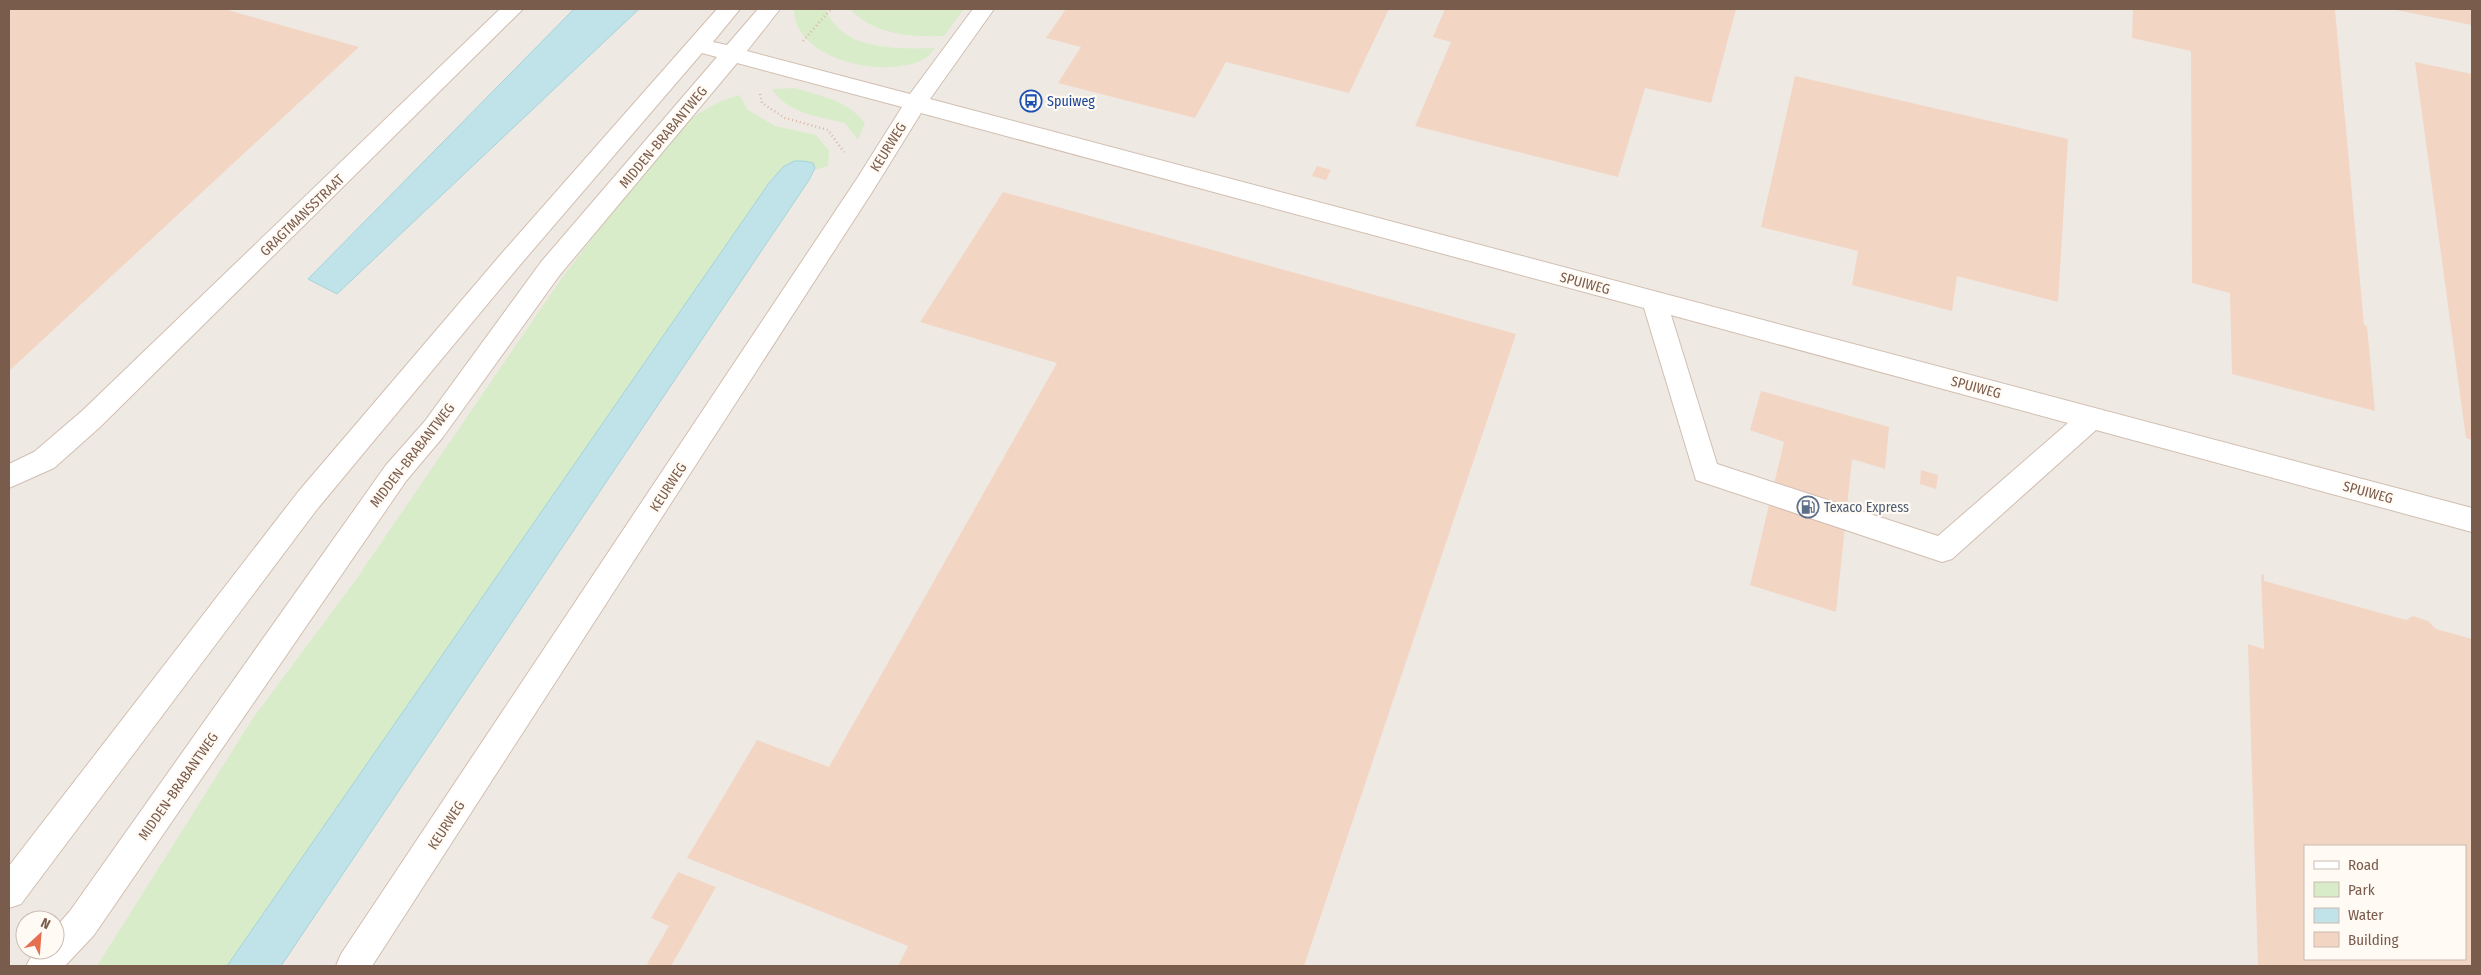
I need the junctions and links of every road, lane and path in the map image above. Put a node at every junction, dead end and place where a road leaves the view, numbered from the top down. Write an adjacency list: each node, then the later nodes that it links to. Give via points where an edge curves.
1 (512, 9): 10 (street, GRAGTMANSSTRAAT, via 91,420 44,460)
2 (728, 9): 5 (street)
3 (770, 9): 6 (street, MIDDEN-BRABANTWEG)
4 (984, 9): 7 (street, KEURWEG)
5 (698, 45): 6 (street, SPUIWEG); 12 (street, via 511,259 308,500)
6 (733, 55): 7 (street, SPUIWEG); 13 (street, MIDDEN-BRABANTWEG, via 550,270 434,429 396,473)
7 (915, 104): 8 (street, SPUIWEG); 16 (street, KEURWEG, via 861,192)
8 (1654, 301): 9 (street, SPUIWEG); 9 (street, via 1706,472 1942,550)
9 (2092, 418): 11 (street, SPUIWEG)
10 (9, 477)
11 (2472, 520)
12 (9, 892)
13 (82, 924): 14 (street, MIDDEN-BRABANTWEG); 15 (street, MIDDEN-BRABANTWEG)
14 (43, 966)
15 (65, 966)
16 (353, 966)

